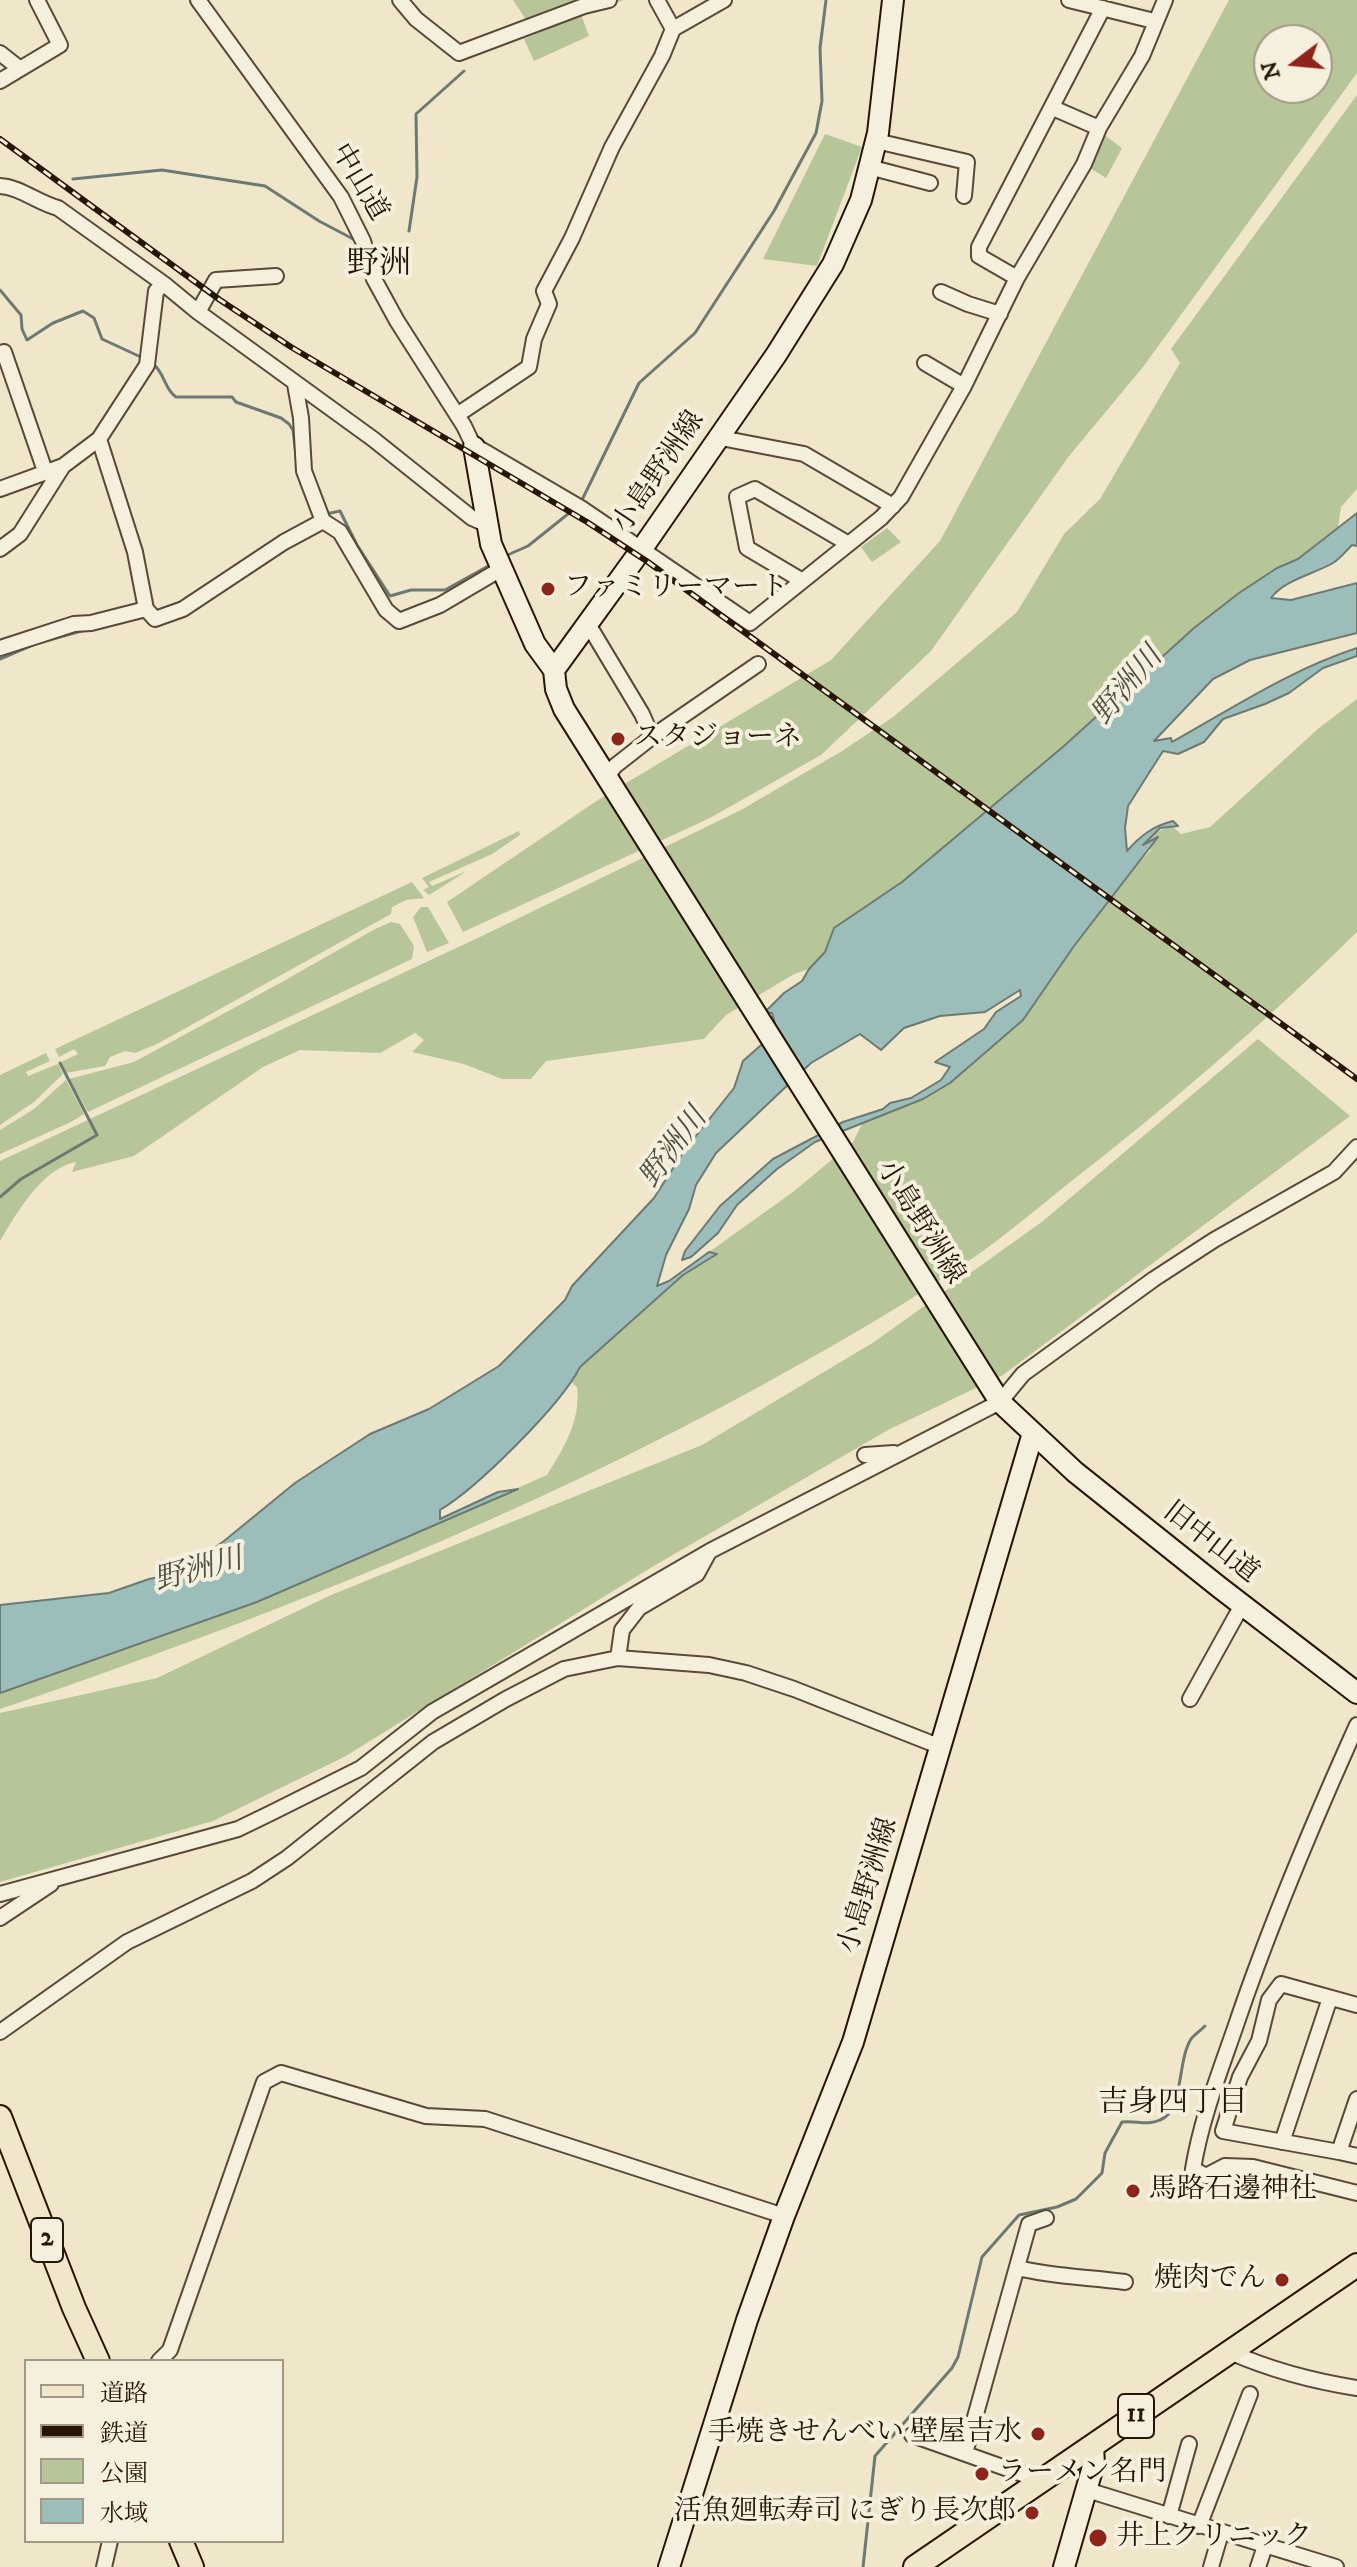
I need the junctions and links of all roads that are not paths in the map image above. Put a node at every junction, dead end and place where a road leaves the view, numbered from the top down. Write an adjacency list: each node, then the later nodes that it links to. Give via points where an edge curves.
1 (198, 0): 33 (street, 中山道, via 341,197 374,279)
2 (400, 0): 3 (street, via 459,53)
3 (609, 0)
4 (657, 0): 12 (street)
5 (724, 0): 12 (street)
6 (893, 0): 18 (main road, 小島野洲線)
7 (1069, 0): 10 (street)
8 (1165, 0): 11 (street)
9 (36, 3): 14 (street, via 60,45)
10 (1103, 8): 11 (street); 16 (street)
11 (1154, 21): 17 (street, via 1142,56)
12 (673, 29): 33 (street, via 544,291 549,304 529,367)
13 (0, 53): 14 (street)
14 (19, 68): 15 (street)
15 (0, 81)
16 (1053, 108): 17 (street); 24 (street, via 979,247 979,256)
17 (1099, 128): 24 (street, via 1084,164)
18 (876, 141): 19 (main road, 小島野洲線); 22 (street, via 967,162)
19 (869, 167): 20 (street); 34 (main road, 小島野洲線, via 833,264)
20 (930, 183)
21 (0, 186): 25 (street, via 58,208)
22 (964, 196)
23 (276, 276): 27 (street, via 216,280)
24 (1017, 278): 28 (street)
25 (164, 284): 27 (street); 35 (street, via 156,291 148,360)
26 (941, 292): 28 (street)
27 (198, 312): 31 (street)
28 (1000, 314): 32 (street)
29 (0, 353): 38 (street, via 4,352)
30 (925, 363): 32 (street)
31 (295, 384): 41 (street, via 304,471); 42 (street)
32 (964, 386): 40 (street)
33 (457, 415): 36 (street, 中山道)
34 (720, 436): 40 (street, via 804,454); 45 (main road, 小島野洲線)
35 (99, 439): 37 (street); 48 (street, via 135,552)
36 (474, 447): 42 (main road); 45 (street, via 578,506)
37 (63, 466): 38 (street); 44 (street, via 20,534)
38 (45, 471): 39 (street)
39 (0, 489)
40 (893, 506): 43 (street)
41 (321, 517): 46 (street, via 340,532 386,610 399,621 440,605); 48 (street, via 183,609 155,619)
42 (486, 524): 46 (main road)
43 (847, 543): 47 (street); 47 (street, via 755,489 737,497 747,548)
44 (0, 549)
45 (641, 550): 47 (street, via 750,623); 49 (main road, 小島野洲線)
46 (499, 563): 52 (main road, via 535,644)
47 (801, 580)
48 (146, 609): 50 (street, via 74,624)
49 (588, 624): 52 (main road, 小島野洲線); 53 (street)
50 (0, 648)
51 (758, 664): 53 (street)
52 (554, 670): 54 (main road, 小島野洲線, via 564,709)
53 (652, 737): 54 (street, via 615,766)
54 (610, 783): 56 (main road, 小島野洲線)
55 (1357, 1147): 56 (street, via 1334,1172 1154,1279 1023,1374)
56 (1000, 1402): 57 (main road, 小島野洲線); 58 (street)
57 (1033, 1433): 61 (main road, 旧中山道); 66 (main road, 小島野洲線)
58 (899, 1453): 59 (street); 60 (street)
59 (865, 1455)
60 (710, 1551): 62 (street, via 697,1574 639,1608 622,1630); 67 (street, via 432,1712 361,1768 238,1829)
61 (1242, 1605): 63 (main road, 旧中山道); 64 (street)
62 (618, 1658): 66 (street, via 680,1661 746,1673); 72 (street, via 564,1669 433,1742 275,1866 127,1942)
63 (1357, 1693)
64 (1190, 1699)
65 (1357, 1725): 78 (street, via 1258,1960 1199,2133 1193,2169 1206,2176 1225,2166 1253,2167)
66 (941, 1747): 79 (main road, 小島野洲線, via 853,2042)
67 (61, 1877): 68 (street); 69 (street)
68 (0, 1894)
69 (0, 1918)
70 (1330, 1998): 71 (street); 75 (street); 75 (street, via 1281,1984 1269,2000 1259,2041 1240,2077 1223,2131)
71 (1357, 2005)
72 (0, 2032)
73 (1357, 2099): 76 (street)
74 (0, 2117): 85 (main road, 2)
75 (1282, 2142): 76 (street)
76 (1339, 2152): 77 (street)
77 (1357, 2156)
78 (1357, 2193)
79 (784, 2216): 86 (street, via 485,2119 426,2116 281,2073 264,2082 170,2350); 104 (main road, 小島野洲線)
80 (1046, 2218): 82 (street, via 1029,2224)
81 (1357, 2265): 84 (main road, 11)
82 (1018, 2268): 83 (street); 92 (street)
83 (1125, 2282)
84 (1230, 2352): 87 (street, via 1313,2381); 91 (main road, 11)
85 (97, 2359)
86 (161, 2359)
87 (1357, 2388)
88 (1250, 2394): 96 (street)
89 (912, 2435): 92 (street)
90 (1189, 2444): 95 (street)
91 (1093, 2447): 93 (main road, 11); 94 (main road)
92 (965, 2453): 93 (street)
93 (1042, 2481): 105 (main road, 11)
94 (1087, 2490): 95 (street); 106 (main road)
95 (1169, 2516): 96 (street)
96 (1199, 2526): 97 (street)
97 (1221, 2533): 100 (street); 107 (street)
98 (110, 2543): 102 (street)
99 (182, 2543): 103 (main road)
100 (1265, 2546): 101 (street); 108 (street)
101 (1331, 2566)
102 (104, 2567)
103 (192, 2567)
104 (669, 2567)
105 (915, 2567)
106 (1064, 2567)
107 (1211, 2567)
108 (1258, 2567)

